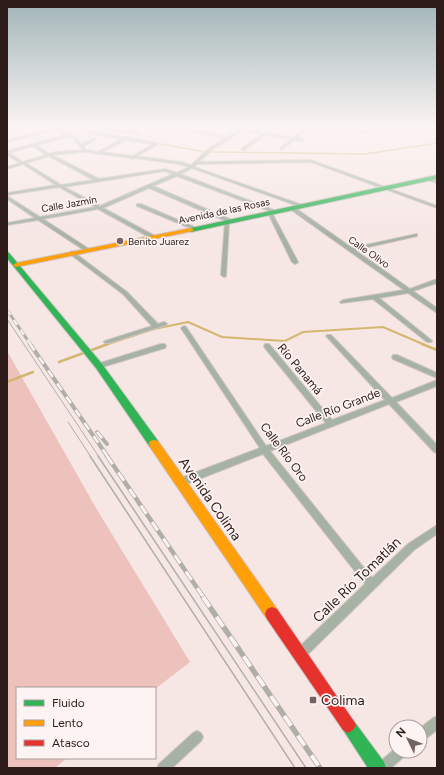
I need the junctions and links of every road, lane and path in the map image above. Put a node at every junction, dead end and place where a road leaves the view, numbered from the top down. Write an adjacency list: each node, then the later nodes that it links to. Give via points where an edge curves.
1 (63, 162): 12 (street)
2 (176, 162): 7 (street)
3 (244, 162): 6 (street)
4 (314, 162): 17 (street)
5 (23, 163): 8 (street); 15 (street)
6 (196, 163): 7 (street, Calle Jazmín)
7 (190, 167): 9 (street, Calle Jazmín); 22 (street)
8 (7, 168)
9 (177, 174): 12 (street, via 167,170 156,170); 16 (street, Calle Jazmín); 26 (street)
10 (437, 177): 11 (street, Avenida de las Rosas)
11 (428, 179): 13 (street); 17 (street, Avenida de las Rosas)
12 (98, 180): 14 (street); 15 (street)
13 (437, 182)
14 (106, 183)
15 (60, 186): 18 (street); 24 (street)
16 (149, 186): 24 (street, Calle Jazmín); 28 (street)
17 (385, 188): 20 (street); 22 (street, Avenida de las Rosas)
18 (7, 196): 27 (street)
19 (437, 201): 20 (street)
20 (428, 204): 23 (street)
21 (139, 205): 30 (street)
22 (303, 206): 25 (street, Avenida de las Rosas)
23 (437, 207)
24 (101, 208): 27 (street, Calle Jazmín); 32 (street)
25 (292, 208): 26 (street, Avenida de las Rosas); 34 (street, Calle Olivo)
26 (274, 212): 28 (street, Avenida de las Rosas); 37 (street)
27 (39, 218): 29 (street, Calle Jazmín); 33 (street)
28 (228, 222): 30 (street, Avenida de las Rosas); 39 (street)
29 (7, 224)
30 (197, 229): 32 (street, Avenida de las Rosas)
31 (415, 235): 34 (street)
32 (153, 237): 33 (street, Avenida de las Rosas)
33 (87, 250): 35 (street, Avenida de las Rosas)
34 (350, 250): 41 (street, Calle Olivo)
35 (72, 253): 38 (street, Avenida de las Rosas); 46 (street, via 125,294)
36 (7, 254): 38 (street, Avenida Colima)
37 (295, 262)
38 (16, 265): 54 (street, Avenida Colima)
39 (224, 275)
40 (437, 281): 41 (street)
41 (409, 291): 42 (street); 44 (street, Calle Olivo)
42 (374, 297): 43 (street); 49 (street)
43 (343, 302)
44 (437, 311)
45 (164, 324): 46 (street)
46 (157, 326): 50 (street)
47 (184, 328): 59 (street, Calle Río Oro)
48 (329, 336): 57 (street)
49 (429, 341)
50 (107, 342)
51 (163, 346): 54 (street)
52 (267, 346): 58 (street, Río Panamá)
53 (395, 357): 55 (street)
54 (98, 366): 61 (street, Avenida Colima)
55 (437, 376)
56 (437, 383): 57 (street, Calle Río Grande)
57 (390, 400): 58 (street, Calle Río Grande); 60 (street)
58 (331, 424): 59 (street, Calle Río Grande)
59 (265, 450): 61 (street, Calle Río Grande); 63 (street, Calle Río Oro)
60 (437, 450)
61 (181, 482): 64 (street, Avenida Colima)
62 (437, 529): 63 (street, Calle Río Tomatlán, via 411,547)
63 (372, 585): 64 (street, Calle Río Tomatlán)
64 (300, 654): 70 (street, Avenida Colima)
65 (437, 722): 66 (street)
66 (428, 729)
67 (197, 736): 69 (street)
68 (392, 759): 70 (street)
69 (163, 768)
70 (380, 768)

